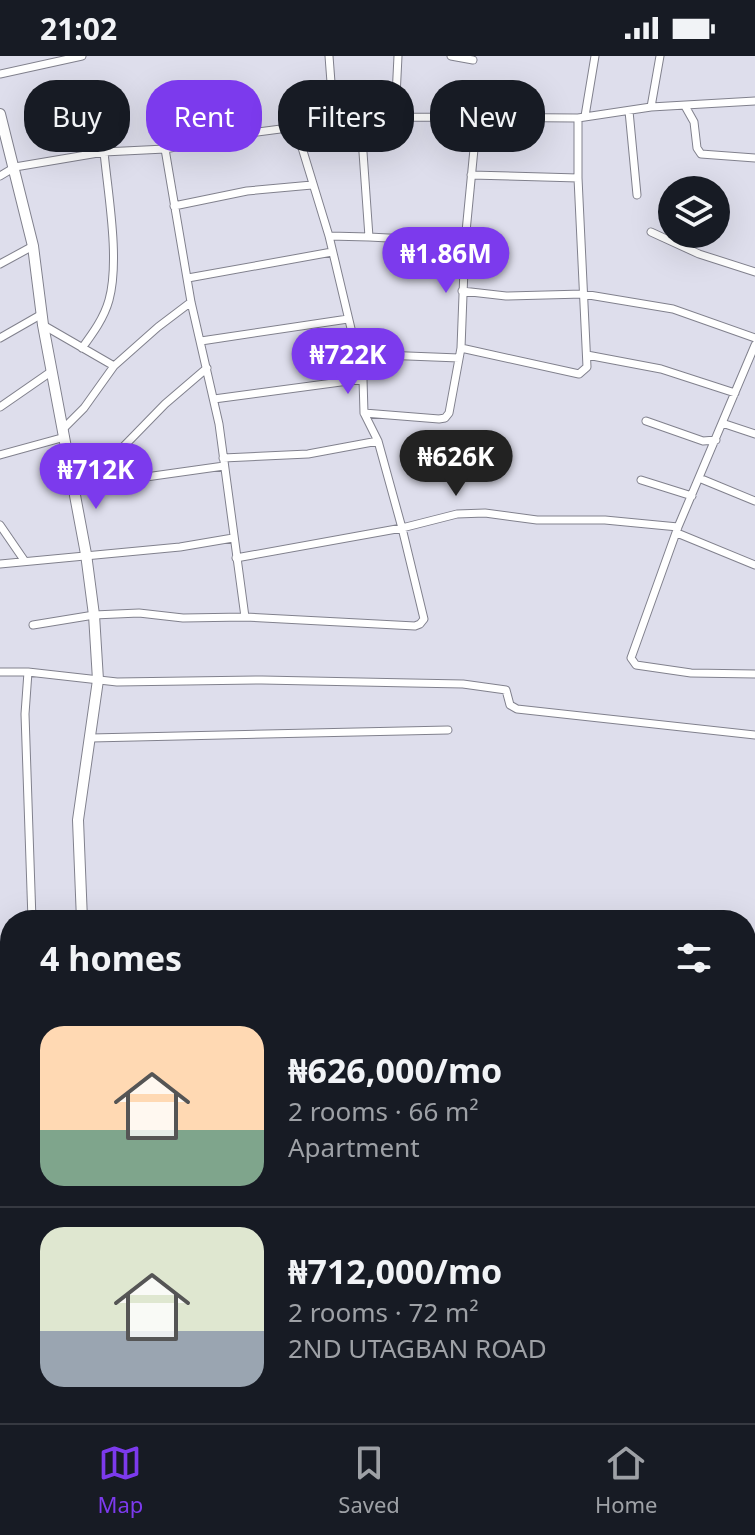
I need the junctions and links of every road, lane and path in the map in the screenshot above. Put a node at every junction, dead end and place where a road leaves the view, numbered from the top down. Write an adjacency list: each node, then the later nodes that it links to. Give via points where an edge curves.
1 (77, 56): 8 (street)
2 (329, 56): 9 (street)
3 (398, 56): 10 (street)
4 (451, 56): 7 (street)
5 (595, 56): 17 (street)
6 (660, 56): 13 (street)
7 (473, 60)
8 (0, 74)
9 (331, 80)
10 (397, 80)
11 (755, 101): 12 (street)
12 (685, 106): 13 (street); 23 (street, via 701,154)
13 (651, 107): 14 (street)
14 (629, 111): 17 (street); 29 (street)
15 (0, 114): 24 (street)
16 (545, 117): 17 (street)
17 (582, 117): 27 (street)
18 (104, 152): 24 (street); 49 (street, via 111,287 102,318)
19 (165, 152): 30 (street)
20 (303, 152): 28 (street)
21 (363, 152): 33 (street)
22 (473, 152): 25 (street)
23 (755, 158)
24 (15, 167): 26 (street); 35 (street)
25 (471, 175): 27 (street); 34 (street)
26 (0, 176)
27 (578, 178): 41 (street)
28 (312, 185): 30 (street); 32 (street)
29 (637, 195)
30 (174, 206): 39 (street)
31 (651, 232): 38 (street)
32 (329, 236): 33 (street); 36 (street)
33 (369, 237): 34 (street)
34 (465, 242): 40 (street)
35 (33, 246): 37 (street); 44 (street)
36 (332, 252): 39 (street); 43 (street)
37 (0, 264)
38 (755, 272)
39 (188, 278): 42 (street)
40 (462, 291): 41 (street); 50 (street)
41 (583, 294): 46 (street, via 673,309); 52 (street)
42 (191, 302): 47 (street); 54 (street)
43 (348, 319): 47 (street); 51 (street)
44 (43, 320): 45 (street); 49 (street); 57 (street)
45 (0, 338)
46 (755, 338)
47 (201, 341): 55 (street)
48 (755, 345): 56 (street)
49 (82, 348): 54 (street)
50 (461, 348): 52 (street, via 579,374 587,367); 53 (street)
51 (357, 354): 53 (street); 59 (street)
52 (587, 355): 60 (street, via 661,369)
53 (459, 358): 63 (street, via 445,418)
54 (114, 366): 66 (street)
55 (207, 368): 61 (street); 74 (street)
56 (745, 370): 58 (street); 60 (street)
57 (52, 371): 62 (street); 66 (street)
58 (755, 373)
59 (363, 379): 61 (street); 63 (street)
60 (735, 393): 65 (street)
61 (214, 399): 71 (street)
62 (0, 407)
63 (364, 413): 69 (street)
64 (646, 421): 68 (street, via 703,441)
65 (722, 423): 67 (street); 68 (street)
66 (64, 433): 70 (street); 74 (street)
67 (755, 434)
68 (716, 440): 72 (street)
69 (378, 441): 71 (street); 78 (street)
70 (0, 455)
71 (224, 462): 74 (street); 80 (street)
72 (699, 478): 75 (street); 76 (street)
73 (641, 480): 75 (street)
74 (80, 487): 81 (street)
75 (692, 496): 79 (street)
76 (755, 501)
77 (0, 525): 83 (street)
78 (402, 528): 79 (street, via 485,513); 82 (street); 87 (street, via 423,611 420,624)
79 (678, 530): 85 (street); 91 (street, via 632,662 691,673)
80 (233, 538): 81 (street); 82 (street)
81 (86, 554): 83 (street); 86 (street)
82 (236, 558): 87 (street)
83 (24, 560): 84 (street)
84 (0, 564)
85 (755, 565)
86 (94, 615): 87 (street); 88 (street); 92 (street)
87 (245, 617)
88 (33, 625)
89 (0, 672): 90 (street)
90 (28, 672): 92 (street); 96 (street)
91 (755, 674)
92 (98, 680): 94 (street, via 463,684 506,690 510,705 517,709); 95 (street)
93 (448, 730): 95 (street)
94 (755, 735)
95 (91, 738): 97 (street, via 78,820)
96 (32, 910)
97 (82, 910)

